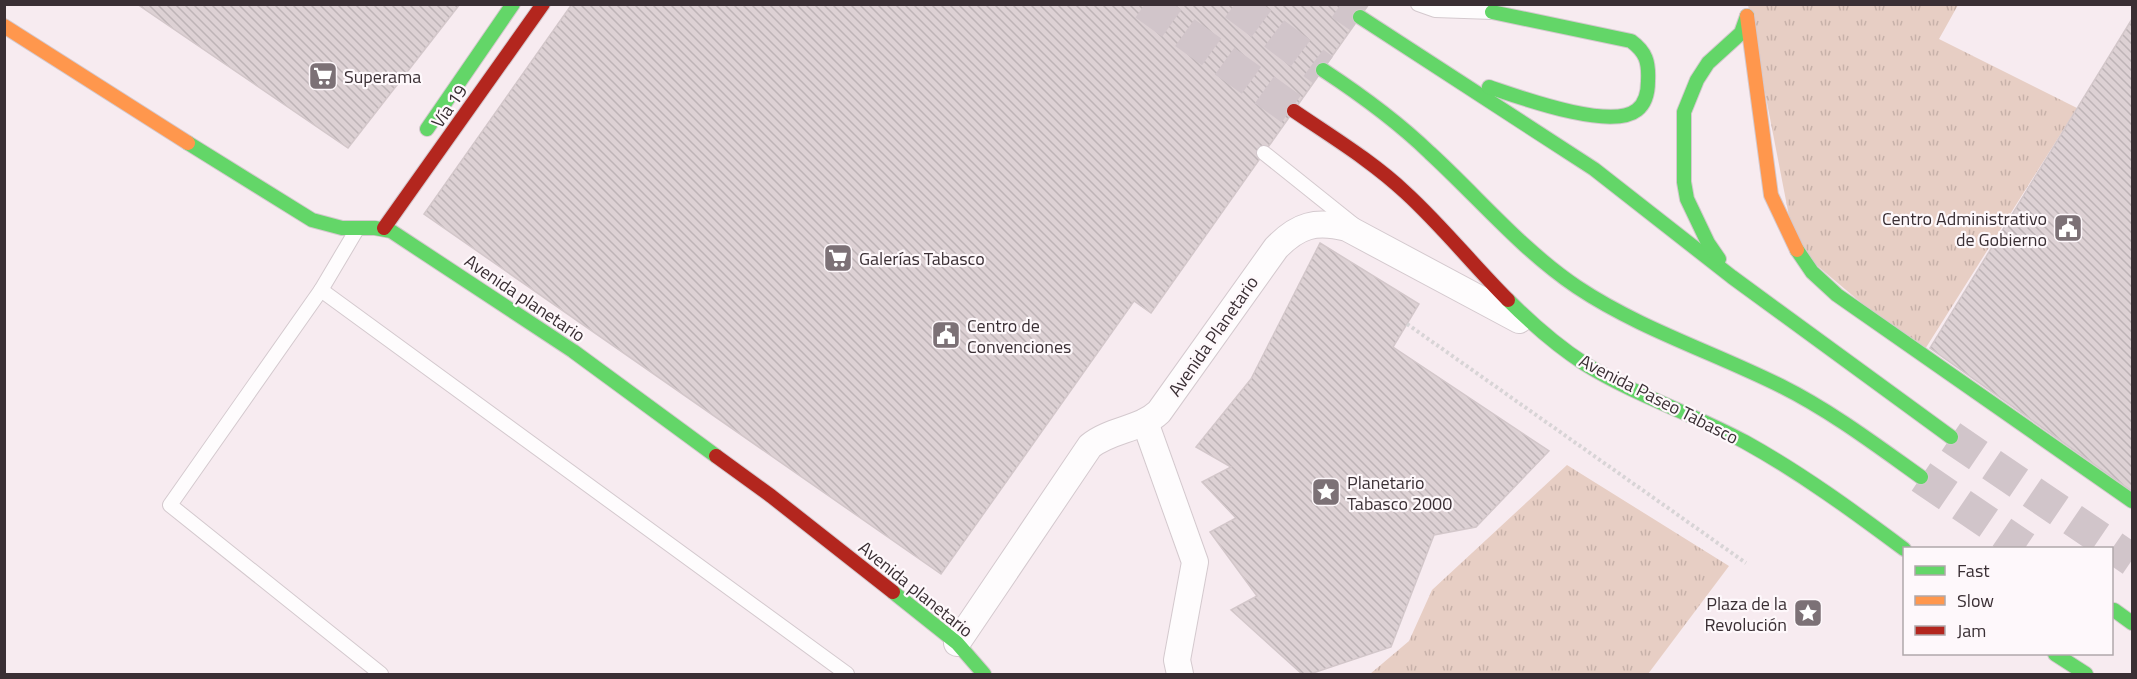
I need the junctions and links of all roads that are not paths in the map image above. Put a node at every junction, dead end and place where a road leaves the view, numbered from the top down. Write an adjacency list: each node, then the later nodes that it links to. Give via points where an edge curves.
1 (513, 4): 12 (street, Vía 19)
2 (543, 4): 15 (street, Vía 19)
3 (1418, 4): 6 (lane, via 1435,10)
4 (1532, 6): 6 (lane)
5 (1747, 10): 17 (street, via 1741,33 1708,63 1696,80 1684,112 1687,199 1708,243); 23 (street, via 1771,195 1791,239 1812,272 1837,294)
6 (1492, 12): 10 (street, via 1631,41 1648,57 1648,95 1635,112 1613,117 1581,115)
7 (1360, 17): 10 (street)
8 (4, 26): 14 (street, via 301,214 332,227)
9 (1323, 70): 22 (street, via 1411,135 1544,262 1604,305 1783,387)
10 (1452, 76): 17 (street, via 1594,169)
11 (1294, 111): 19 (street, Avenida Paseo Tabasco, via 1384,173)
12 (418, 141)
13 (1264, 153): 16 (lane)
14 (361, 224): 15 (street); 18 (lane)
15 (384, 228): 27 (street, Avenida planetario, via 573,351 771,496)
16 (1379, 245): 19 (street, Avenida Planetario); 20 (street, Avenida Planetario, via 1347,228 1324,224 1303,227 1283,241 1165,404)
17 (1732, 277): 21 (street)
18 (321, 290): 29 (lane, via 170,505); 30 (lane)
19 (1542, 333): 24 (street, Avenida Paseo Tabasco, via 1619,383 1699,419 1804,477)
20 (1145, 422): 27 (street, Avenida Planetario, via 1104,436 1090,446); 32 (street, via 1196,562 1177,660)
21 (1950, 437)
22 (1921, 477)
23 (2133, 501)
24 (1903, 548)
25 (2114, 610): 26 (street)
26 (2133, 623)
27 (957, 643): 31 (street, Avenida planetario)
28 (2056, 655): 33 (street)
29 (381, 675)
30 (847, 675)
31 (984, 675)
32 (1180, 675)
33 (2086, 675)

